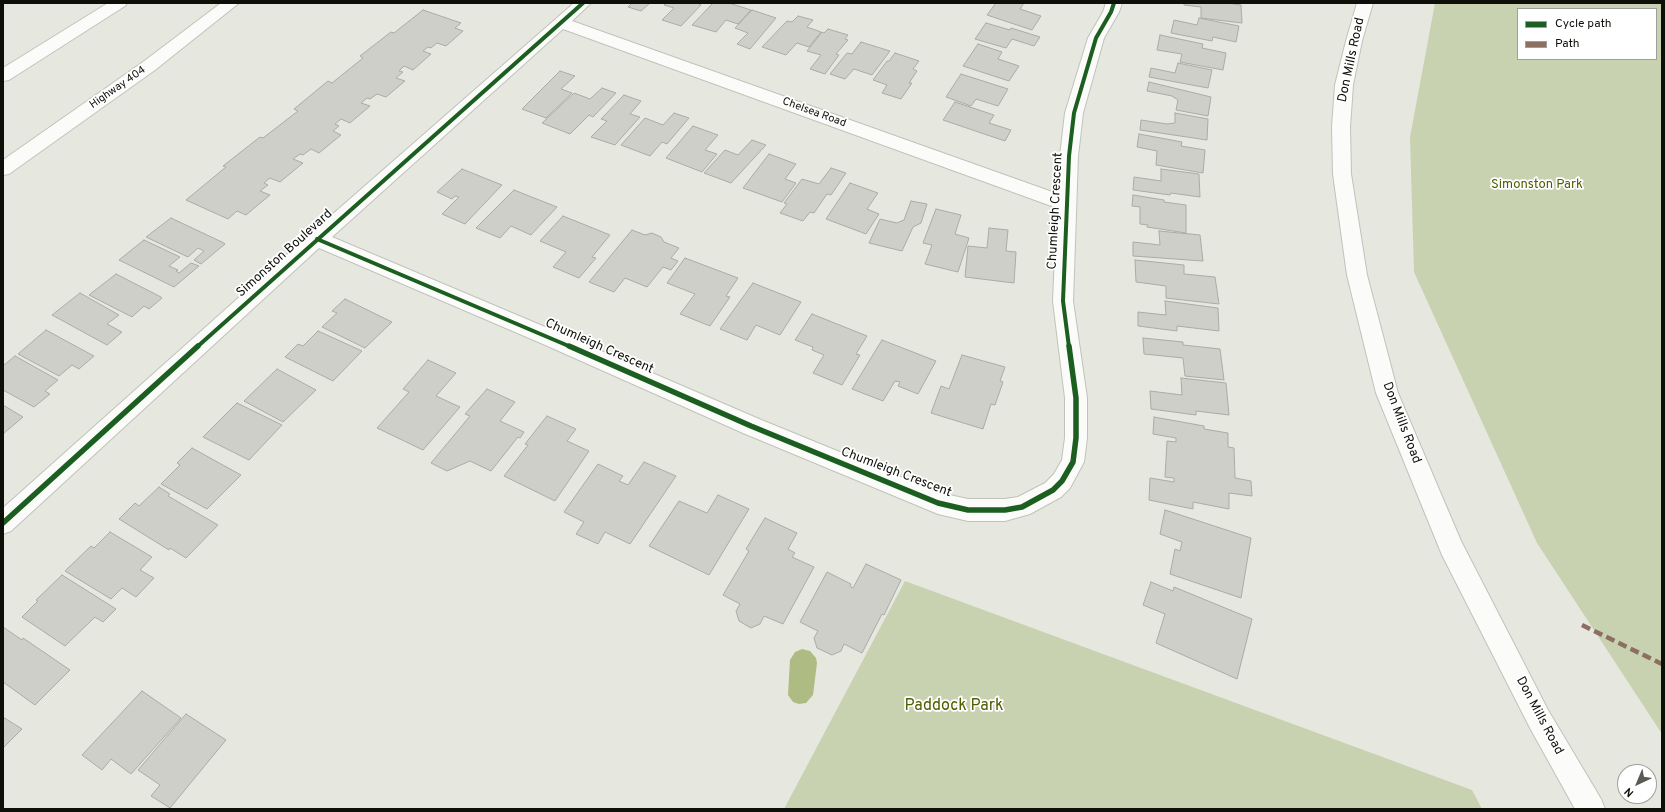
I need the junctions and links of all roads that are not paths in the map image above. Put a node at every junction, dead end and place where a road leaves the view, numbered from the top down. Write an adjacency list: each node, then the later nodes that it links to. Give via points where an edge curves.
1 (119, 3): 7 (main road)
2 (231, 3): 8 (main road, Highway 404, via 149,66)
3 (583, 3): 6 (main road, Simonston Boulevard)
4 (1114, 3): 9 (main road, Chumleigh Crescent, via 1112,12 1096,38 1074,113)
5 (1364, 3): 12 (main road, Don Mills Road, via 1344,85 1341,127 1342,174 1357,275 1387,393 1451,547 1539,719)
6 (562, 23): 9 (main road, Chelsea Road); 10 (main road, Simonston Boulevard)
7 (3, 76)
8 (3, 169)
9 (1067, 204): 10 (main road, Chumleigh Crescent, via 1063,301 1076,398 1073,462 1062,481 1053,490 1022,507 1006,510 968,510 938,503 751,426)
10 (317, 239): 11 (main road, Simonston Boulevard)
11 (3, 524)
12 (1591, 809)

